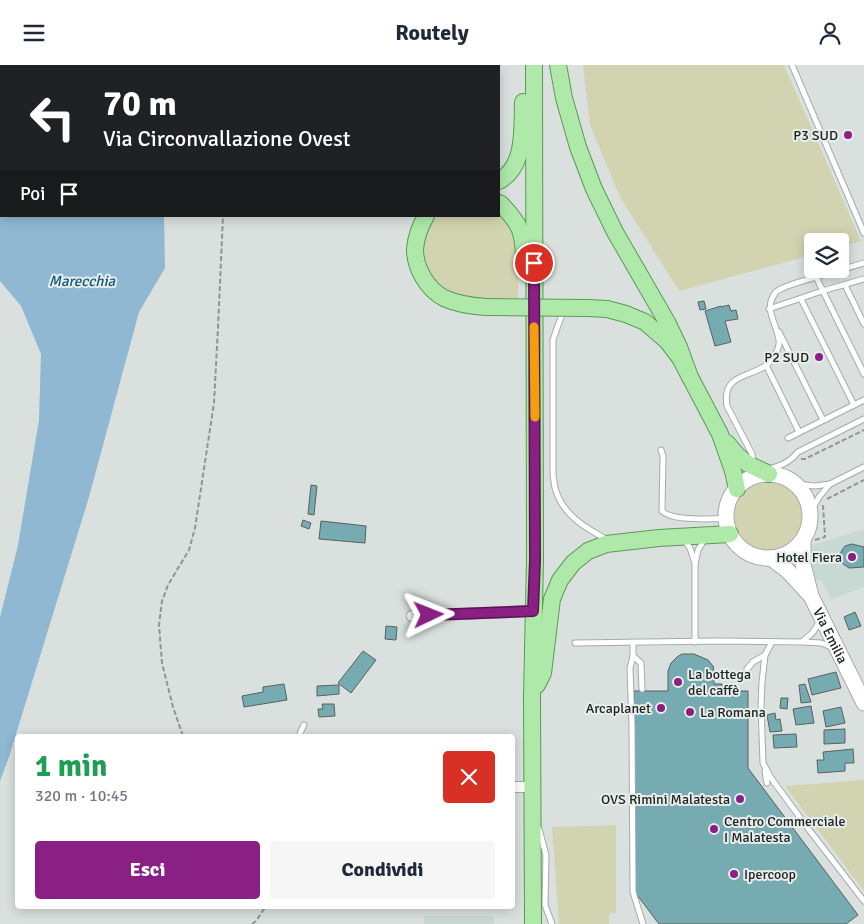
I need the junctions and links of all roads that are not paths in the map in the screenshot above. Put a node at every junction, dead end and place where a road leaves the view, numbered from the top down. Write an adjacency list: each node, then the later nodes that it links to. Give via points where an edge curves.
1 (524, 65): 5 (main road, via 522,141 516,162)
2 (534, 65): 28 (main road)
3 (558, 65): 23 (main road, via 578,147 594,189 667,322)
4 (792, 65): 8 (lane)
5 (500, 180)
6 (500, 204): 28 (main road, via 514,217 524,244 523,390)
7 (426, 217): 23 (main road, bridge, via 418,232 415,250 419,269 428,285 443,297 464,305 607,309 626,314 645,323 667,341)
8 (864, 233)
9 (864, 263): 10 (lane)
10 (849, 267)
11 (813, 278): 17 (lane, via 777,290)
12 (816, 278): 15 (lane)
13 (864, 279): 14 (lane)
14 (845, 285): 15 (lane); 20 (lane)
15 (822, 291): 16 (lane); 22 (lane)
16 (800, 299): 17 (lane); 25 (lane)
17 (769, 309): 19 (lane)
18 (562, 315): 43 (lane, via 553,340 553,475 556,491 562,505 576,520)
19 (772, 318): 21 (lane, via 779,341 777,352); 27 (lane)
20 (864, 324)
21 (766, 365): 29 (lane); 34 (lane, via 734,380 725,397)
22 (864, 374)
23 (690, 377): 30 (main road)
24 (864, 399): 25 (lane)
25 (854, 405): 27 (lane)
26 (864, 419): 34 (lane, via 798,452 784,465)
27 (823, 420): 29 (lane)
28 (535, 423): 47 (main road)
29 (799, 432): 31 (lane)
30 (720, 433): 34 (main road, via 738,456); 37 (main road)
31 (788, 438)
32 (661, 450): 39 (lane, via 662,511 685,519)
33 (864, 467): 36 (lane)
34 (761, 470): 35 (main road); 37 (main road)
35 (796, 484): 36 (lane); 38 (main road, via 808,502)
36 (830, 484): 38 (lane)
37 (737, 489): 39 (main road, via 729,503)
38 (810, 513): 42 (main road)
39 (728, 526): 40 (main road); 44 (main road, via 737,544 747,552)
40 (709, 534): 41 (main road); 45 (lane, via 698,550)
41 (680, 536): 43 (main road); 45 (lane, via 687,542)
42 (808, 540): 44 (main road, via 784,556); 46 (main road, Via Emilia, via 803,564)
43 (615, 543): 60 (main road, via 588,551 560,580 552,599 543,673)
44 (771, 558): 46 (main road, Via Emilia)
45 (696, 564): 50 (lane)
46 (811, 596): 49 (main road, Via Emilia)
47 (533, 611): 48 (street); 60 (main road)
48 (412, 615)
49 (821, 616): 53 (lane, via 812,634); 55 (main road, Via Emilia)
50 (695, 641): 51 (lane); 52 (lane)
51 (632, 642): 54 (lane); 57 (lane)
52 (772, 642): 53 (lane); 56 (lane)
53 (802, 642): 55 (lane, via 821,643)
54 (575, 643)
55 (839, 651): 61 (main road, Via Emilia)
56 (765, 655): 58 (lane); 64 (lane, via 761,706)
57 (633, 656): 59 (lane, via 641,663); 72 (lane, via 630,668 633,892)
58 (747, 669)
59 (642, 689)
60 (532, 696): 67 (main road)
61 (864, 703)
62 (304, 725): 63 (lane)
63 (300, 734)
64 (763, 763): 65 (lane); 69 (lane, via 806,827)
65 (767, 783)
66 (515, 787): 67 (street)
67 (533, 787): 68 (main road)
68 (533, 805): 70 (main road); 71 (lane, via 546,855 545,905)
69 (864, 901)
70 (533, 924)
71 (552, 924)
72 (643, 924)

